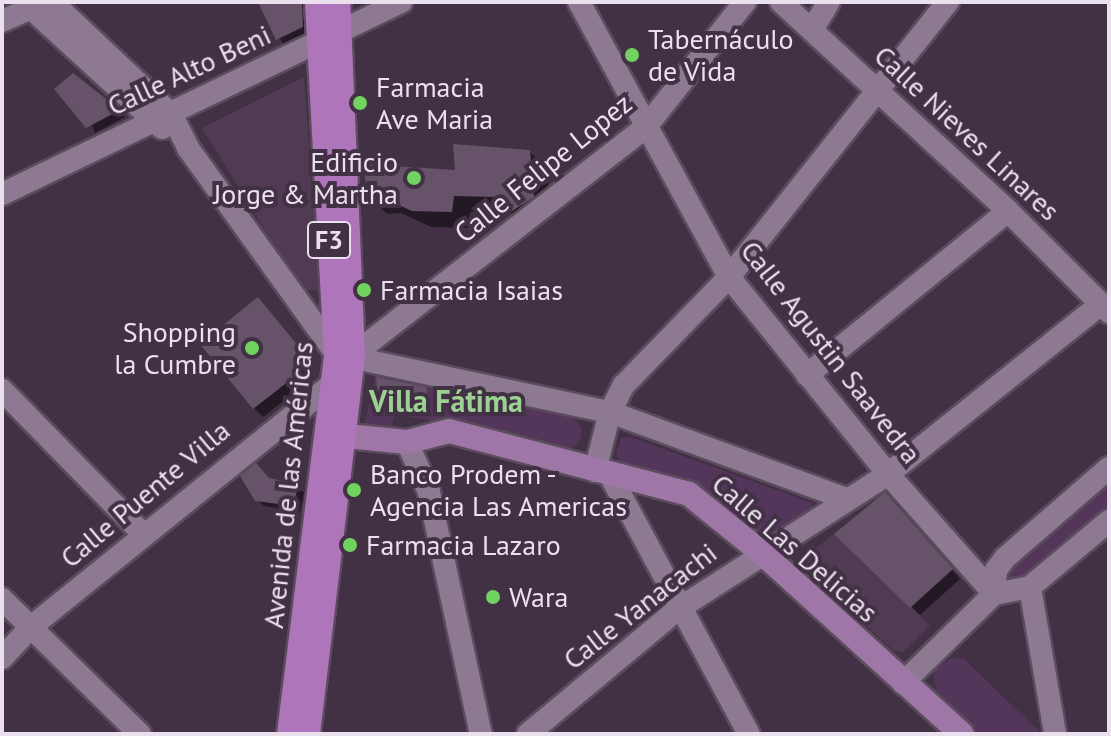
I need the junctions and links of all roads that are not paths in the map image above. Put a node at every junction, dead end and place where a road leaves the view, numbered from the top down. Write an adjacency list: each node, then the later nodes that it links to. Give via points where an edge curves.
1 (317, 2): 12 (main road, Avenida de las Américas / F3)
2 (338, 2): 12 (main road, Avenida de las Américas / F3)
3 (401, 2): 12 (street, Calle Alto Beni)
4 (579, 2): 15 (street, Calle Agustin Saavedra)
5 (745, 2): 15 (street, Calle Felipe Lopez)
6 (781, 2): 11 (street, Calle Nieves Linares)
7 (829, 2): 11 (street)
8 (948, 2): 13 (street)
9 (37, 4): 10 (street); 14 (street)
10 (2, 21)
11 (812, 30): 13 (street, Calle Nieves Linares)
12 (328, 37): 14 (street, Calle Alto Beni); 20 (main road, Avenida de las Américas / F3)
13 (880, 91): 17 (street, Calle Nieves Linares); 18 (street)
14 (162, 118): 16 (street, Calle Alto Beni); 20 (street)
15 (645, 128): 18 (street, Calle Agustin Saavedra); 20 (street, Calle Felipe Lopez)
16 (2, 194)
17 (1008, 211): 19 (street, Calle Nieves Linares); 21 (street)
18 (729, 277): 21 (street, Calle Agustin Saavedra); 24 (street, via 624,385)
19 (1105, 308): 29 (street, Calle Yanacachi)
20 (344, 354): 22 (main road, Avenida de las Américas / F3); 24 (street, Calle Las Delicias); 25 (main road, Avenida de las Américas / F3)
21 (807, 375): 29 (street, Calle Agustin Saavedra)
22 (333, 383): 25 (main road, Avenida de las Américas / F3); 32 (street, Calle Puente Villa)
23 (2, 390): 32 (street)
24 (610, 412): 28 (street); 30 (street, Calle Las Delicias)
25 (337, 434): 26 (street, Calle Las Delicias); 43 (main road, Avenida de las Américas / F3); 44 (main road, Avenida de las Américas / F3)
26 (407, 442): 28 (street, Calle Las Delicias, via 449,431); 45 (street, via 429,492)
27 (1109, 468): 35 (street, via 1005,558 996,570)
28 (603, 473): 33 (street, Calle Las Delicias, via 689,494); 37 (street)
29 (888, 474): 30 (street, Calle Yanacachi); 35 (street, Calle Agustin Saavedra)
30 (846, 499): 33 (street, Calle Yanacachi)
31 (1109, 521): 34 (street)
32 (143, 534): 38 (street, Calle Puente Villa)
33 (761, 552): 37 (street, Calle Yanacachi); 40 (street, Calle Las Delicias)
34 (1030, 587): 35 (street); 48 (street)
35 (994, 594): 40 (street)
36 (2, 599): 38 (street)
37 (678, 609): 46 (street, Calle Yanacachi); 47 (street)
38 (31, 627): 39 (street, Calle Puente Villa); 42 (street)
39 (2, 658)
40 (903, 683): 41 (street, Calle Las Delicias)
41 (959, 733)
42 (140, 734)
43 (289, 734)
44 (308, 734)
45 (481, 734)
46 (528, 734)
47 (749, 734)
48 (1055, 734)

